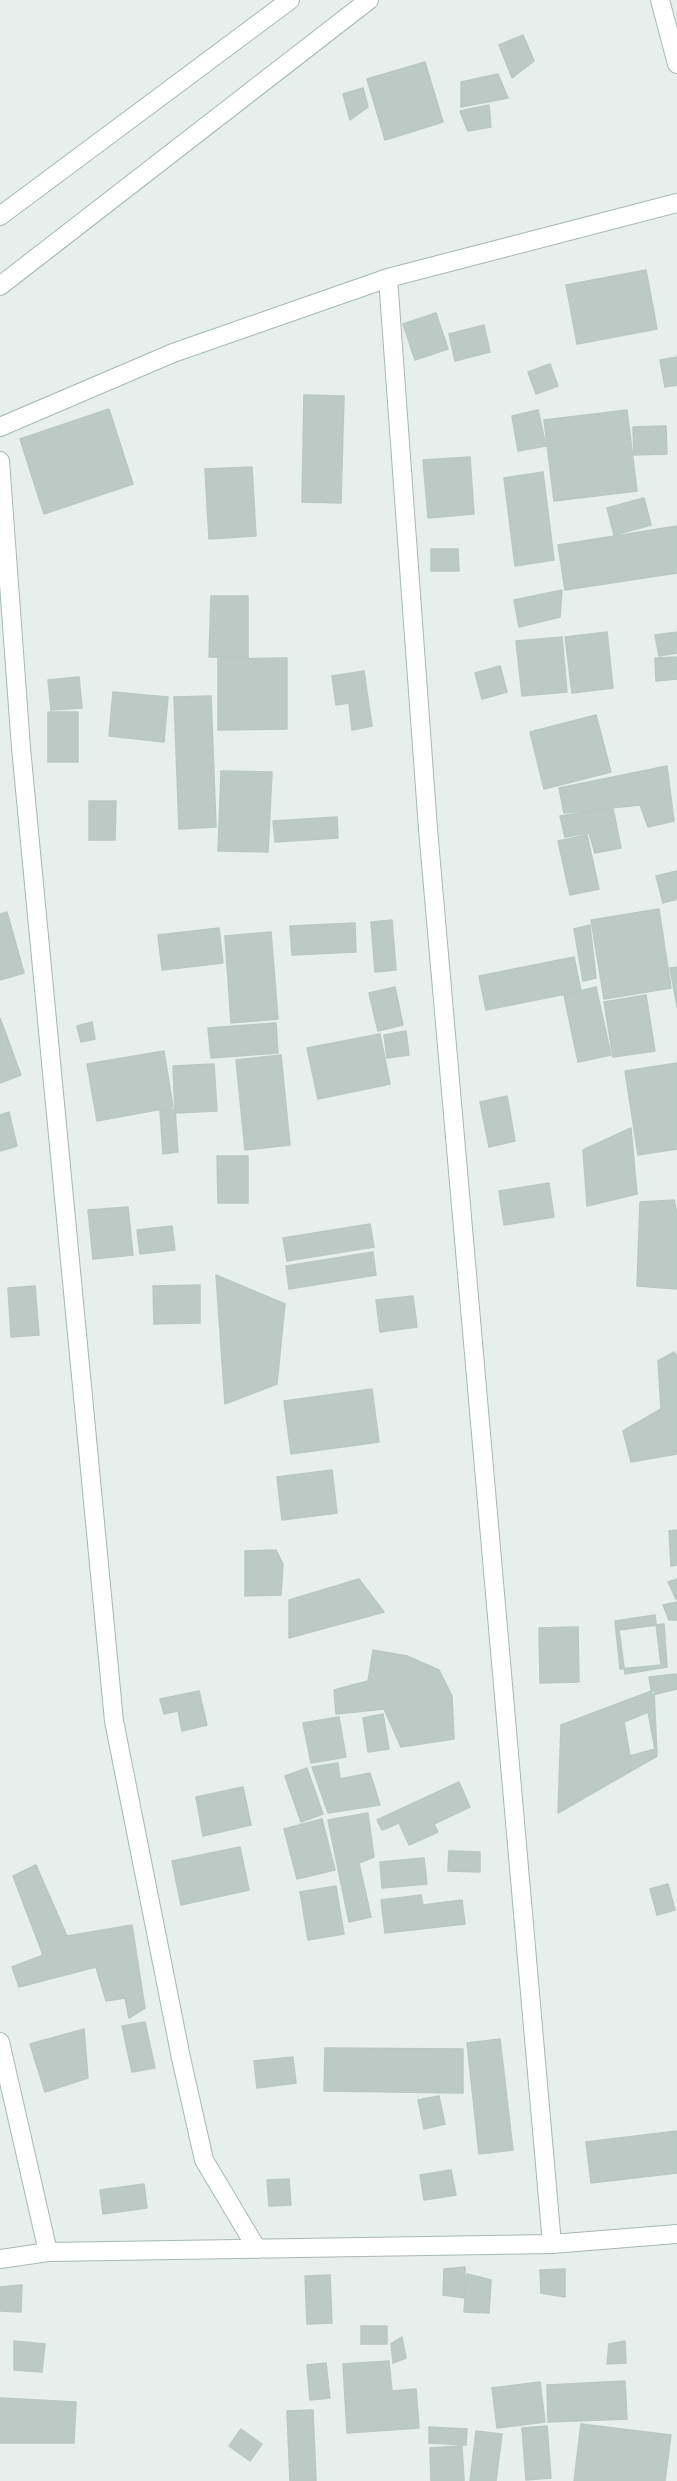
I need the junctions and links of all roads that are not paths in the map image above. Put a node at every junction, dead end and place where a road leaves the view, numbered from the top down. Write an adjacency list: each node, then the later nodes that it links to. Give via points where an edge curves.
1 (290, 0): 6 (street)
2 (369, 0): 8 (street)
3 (660, 0): 4 (street)
4 (677, 64)
5 (677, 203): 7 (street)
6 (0, 216)
7 (388, 278): 9 (street, via 174,353); 13 (street, via 428,829)
8 (0, 286)
9 (0, 427)
10 (0, 461): 14 (street, via 21,748 114,1721 204,2160)
11 (0, 2042): 15 (street)
12 (677, 2234): 13 (street)
13 (552, 2244): 14 (street)
14 (257, 2249): 15 (street)
15 (48, 2252): 16 (street)
16 (0, 2259)

